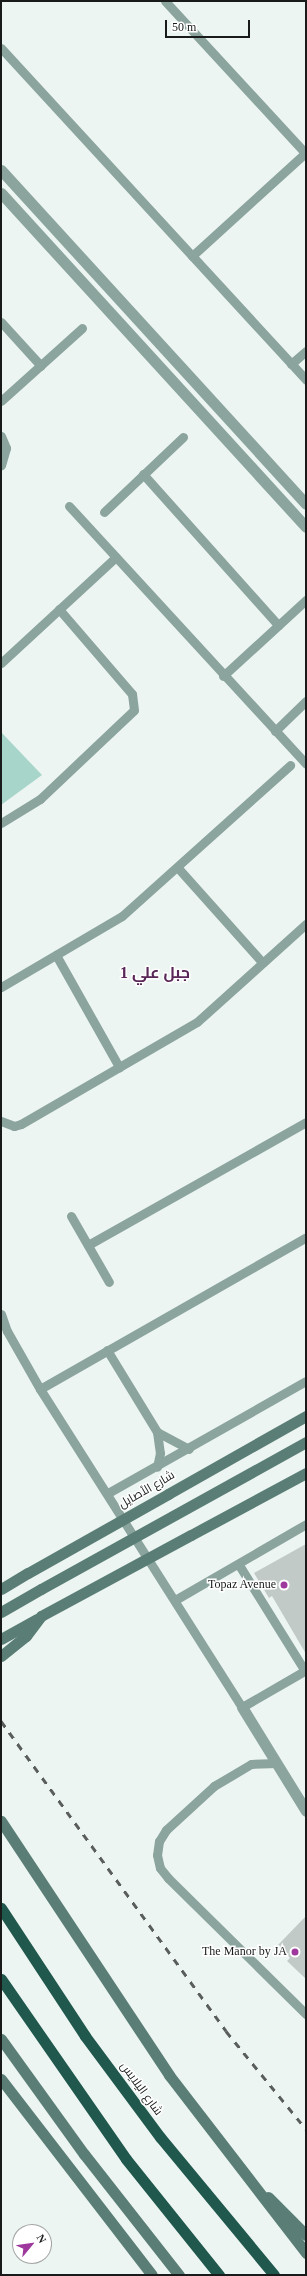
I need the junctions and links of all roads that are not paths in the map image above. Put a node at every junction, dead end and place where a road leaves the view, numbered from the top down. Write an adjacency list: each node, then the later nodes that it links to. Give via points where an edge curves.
1 (165, 1): 3 (street)
2 (1, 48): 6 (street)
3 (306, 154): 6 (street)
4 (1, 170): 18 (street)
5 (1, 193): 21 (street)
6 (192, 256): 10 (street)
7 (1, 322): 11 (street)
8 (82, 328): 11 (street)
9 (306, 351): 10 (street)
10 (291, 364): 12 (street)
11 (41, 366): 13 (street)
12 (306, 380)
13 (1, 401)
14 (1, 436): 16 (street, via 6,448)
15 (183, 437): 17 (street)
16 (1, 465)
17 (143, 474): 20 (street); 25 (street)
18 (306, 504)
19 (69, 506): 22 (street)
20 (104, 512)
21 (306, 527)
22 (116, 557): 24 (street); 27 (street)
23 (306, 600): 25 (street)
24 (58, 610): 26 (street); 32 (street, via 132,694 134,710 40,799)
25 (278, 625): 27 (street)
26 (1, 663)
27 (223, 676): 29 (street)
28 (306, 701): 29 (street)
29 (275, 731): 30 (street)
30 (306, 764)
31 (290, 765): 33 (street)
32 (1, 823)
33 (178, 868): 35 (street, via 122,916); 36 (street)
34 (306, 924): 36 (street)
35 (56, 955): 37 (street); 38 (street)
36 (263, 963): 38 (street, via 202,1018)
37 (1, 986)
38 (119, 1067): 39 (street, via 20,1124 14,1126)
39 (1, 1121)
40 (306, 1122): 43 (street)
41 (71, 1216): 43 (street)
42 (306, 1237): 46 (street)
43 (88, 1245): 44 (street)
44 (109, 1282)
45 (1, 1316): 48 (street)
46 (108, 1350): 48 (street); 50 (street)
47 (306, 1382): 52 (street)
48 (40, 1388): 55 (street)
49 (306, 1416): 58 (main road, شارع الأصايل, bridge)
50 (157, 1432): 52 (street); 53 (street, via 160,1453)
51 (306, 1442): 62 (main road, bridge)
52 (188, 1449): 53 (street)
53 (157, 1467): 55 (street)
54 (306, 1473): 63 (main road, bridge)
55 (108, 1494): 61 (street)
56 (306, 1524): 57 (street)
57 (239, 1565): 61 (street); 66 (street)
58 (28, 1573): 59 (main road); 60 (main road, شارع الأصايل)
59 (1, 1579)
60 (1, 1589)
61 (174, 1600): 67 (street)
62 (1, 1612)
63 (41, 1616): 64 (main road); 65 (main road, via 26,1636)
64 (1, 1639)
65 (1, 1656)
66 (305, 1670): 67 (street)
67 (242, 1707): 68 (street)
68 (277, 1763): 69 (street); 73 (street, via 251,1764 214,1786 166,1830 159,1841 157,1855 160,1868 168,1878)
69 (306, 1811)
70 (1, 1821): 76 (main road, via 169,2075)
71 (1, 1908): 82 (highway, شارع اليلايس, via 86,2036 160,2137)
72 (1, 1979): 81 (highway, via 126,2159)
73 (306, 2014)
74 (1, 2039): 80 (main road)
75 (1, 2079): 79 (main road)
76 (250, 2183): 77 (main road); 78 (main road)
77 (306, 2234)
78 (306, 2253)
79 (152, 2275)
80 (179, 2275)
81 (219, 2275)
82 (274, 2275)

